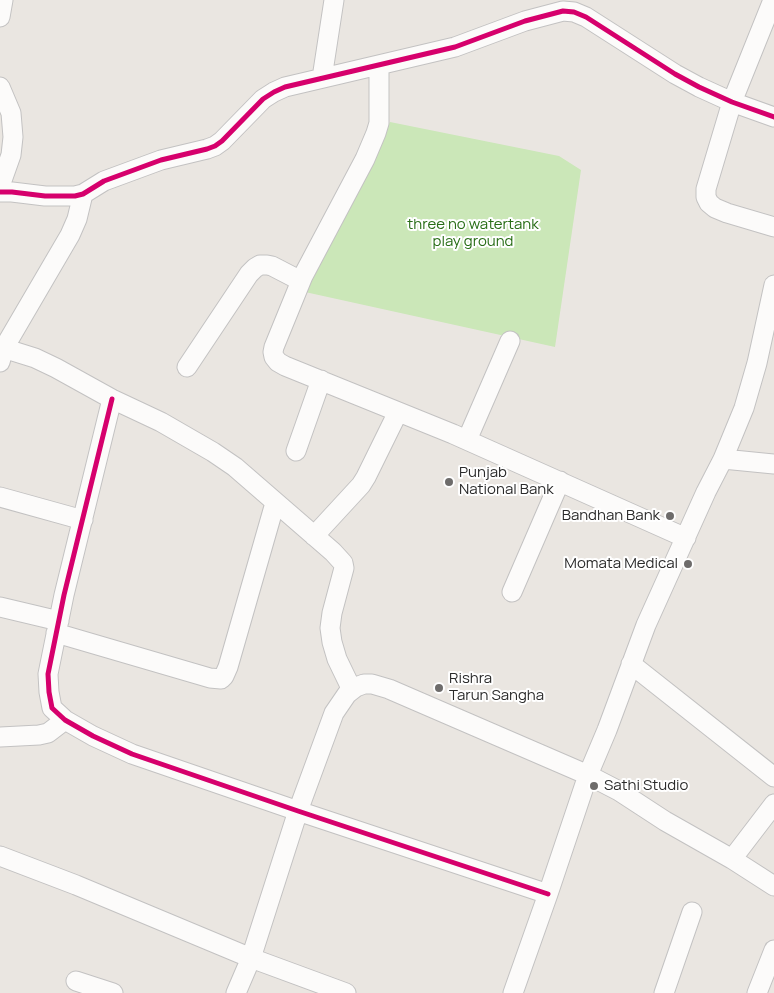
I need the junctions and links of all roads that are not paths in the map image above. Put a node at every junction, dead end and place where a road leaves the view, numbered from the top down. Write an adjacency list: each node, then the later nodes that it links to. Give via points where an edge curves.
1 (3, 0): 5 (street)
2 (334, 0): 7 (street)
3 (773, 0): 9 (street)
4 (576, 6): 6 (street, via 455,47); 9 (street, via 586,17 675,74)
5 (0, 17)
6 (379, 66): 7 (street); 15 (street, via 380,110 376,133)
7 (322, 78): 13 (street, via 274,92 215,146 153,163 104,181)
8 (0, 87): 11 (street, via 11,113 13,137 11,155)
9 (732, 102): 10 (street); 14 (street, via 706,197 715,208)
10 (774, 117)
11 (0, 186)
12 (0, 192): 13 (street, via 45,196)
13 (83, 194): 18 (street, via 78,219 70,235)
14 (774, 227)
15 (301, 281): 19 (street, via 272,266 255,268); 20 (street, via 274,346 274,358)
16 (774, 285): 25 (street, via 744,408)
17 (510, 341): 23 (street)
18 (1, 352): 21 (street, via 35,358)
19 (187, 368)
20 (321, 380): 22 (street); 24 (street)
21 (112, 399): 29 (street, via 213,452); 30 (street)
22 (398, 412): 23 (street); 31 (street, via 361,485)
23 (467, 440): 27 (street)
24 (296, 451)
25 (723, 459): 26 (street); 32 (street)
26 (774, 464)
27 (560, 481): 32 (street); 33 (street)
28 (0, 497): 30 (street)
29 (275, 503): 31 (street); 35 (street, via 228,667 221,679)
30 (83, 520): 35 (street)
31 (314, 536): 37 (street, via 343,563 330,628 337,659)
32 (686, 538): 36 (street)
33 (512, 592)
34 (0, 607): 35 (street)
35 (57, 627): 38 (street, via 48,674 49,692 52,708)
36 (632, 664): 40 (street); 41 (street)
37 (352, 690): 40 (street, via 372,684 389,690); 43 (street, via 334,713)
38 (65, 720): 39 (street, via 48,733); 43 (street, via 132,754)
39 (0, 737)
40 (588, 775): 45 (street); 47 (street)
41 (774, 777)
42 (774, 804): 45 (street)
43 (298, 811): 47 (street); 50 (street)
44 (0, 856): 50 (street)
45 (732, 859): 46 (street)
46 (774, 886)
47 (548, 894): 55 (street)
48 (692, 912): 56 (street)
49 (774, 950): 57 (street)
50 (250, 958): 53 (street); 54 (street)
51 (76, 981): 52 (street)
52 (113, 993)
53 (236, 993)
54 (346, 993)
55 (513, 993)
56 (664, 993)
57 (757, 993)

